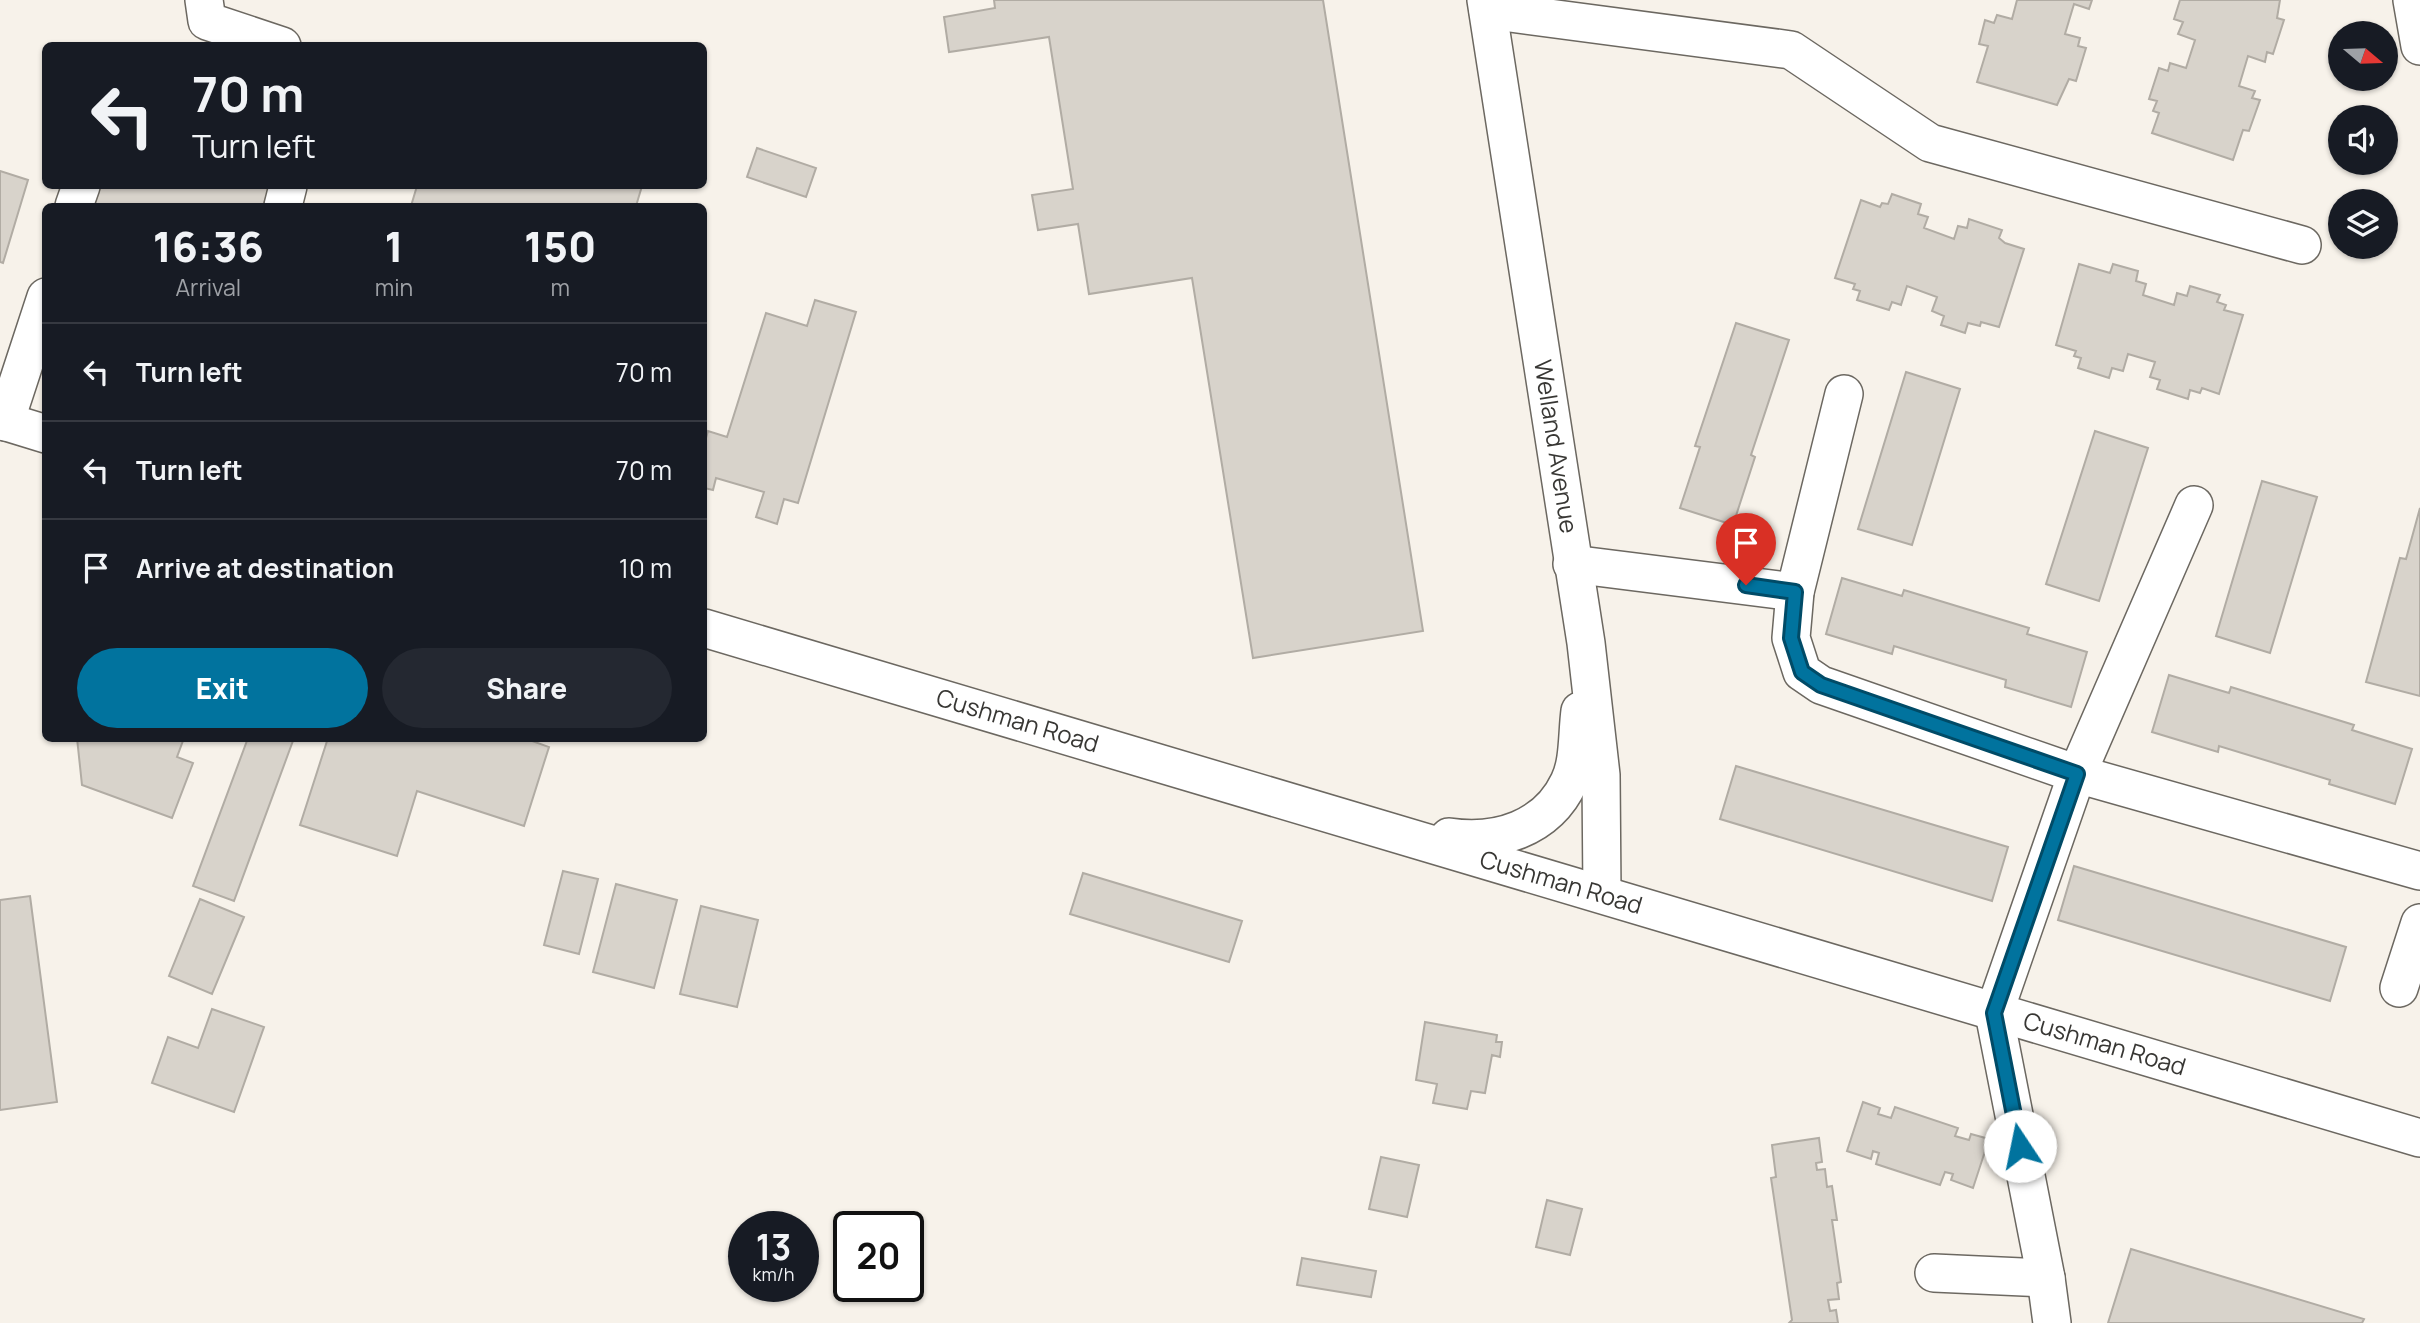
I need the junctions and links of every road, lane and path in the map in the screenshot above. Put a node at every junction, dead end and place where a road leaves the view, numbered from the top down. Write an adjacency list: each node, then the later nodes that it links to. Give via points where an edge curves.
1 (2412, 0): 5 (street)
2 (1487, 5): 6 (street, via 1791,50 1930,144); 12 (street, Welland Avenue)
3 (203, 22): 4 (street)
4 (269, 42)
5 (2420, 46)
6 (2302, 245)
7 (42, 309): 9 (street)
8 (1844, 394): 13 (street)
9 (3, 421): 10 (street)
10 (42, 433)
11 (2194, 505): 16 (street)
12 (1572, 564): 13 (street); 15 (street, Welland Avenue)
13 (1795, 592): 16 (street, via 1791,638 1802,672 1821,685)
14 (707, 629): 17 (street, Cushman Road)
15 (1586, 643): 17 (street, via 1570,780 1545,813 1526,829 1473,841); 19 (street, Welland Avenue, via 1601,775)
16 (2077, 774): 18 (street); 22 (street)
17 (1379, 828): 19 (street, Cushman Road)
18 (2420, 872)
19 (1602, 894): 22 (street, Cushman Road)
20 (2420, 923): 21 (street)
21 (2399, 988)
22 (1994, 1013): 23 (street, Cushman Road); 25 (street)
23 (2420, 1138)
24 (1934, 1273): 25 (street)
25 (2046, 1278): 26 (street)
26 (2052, 1323)

